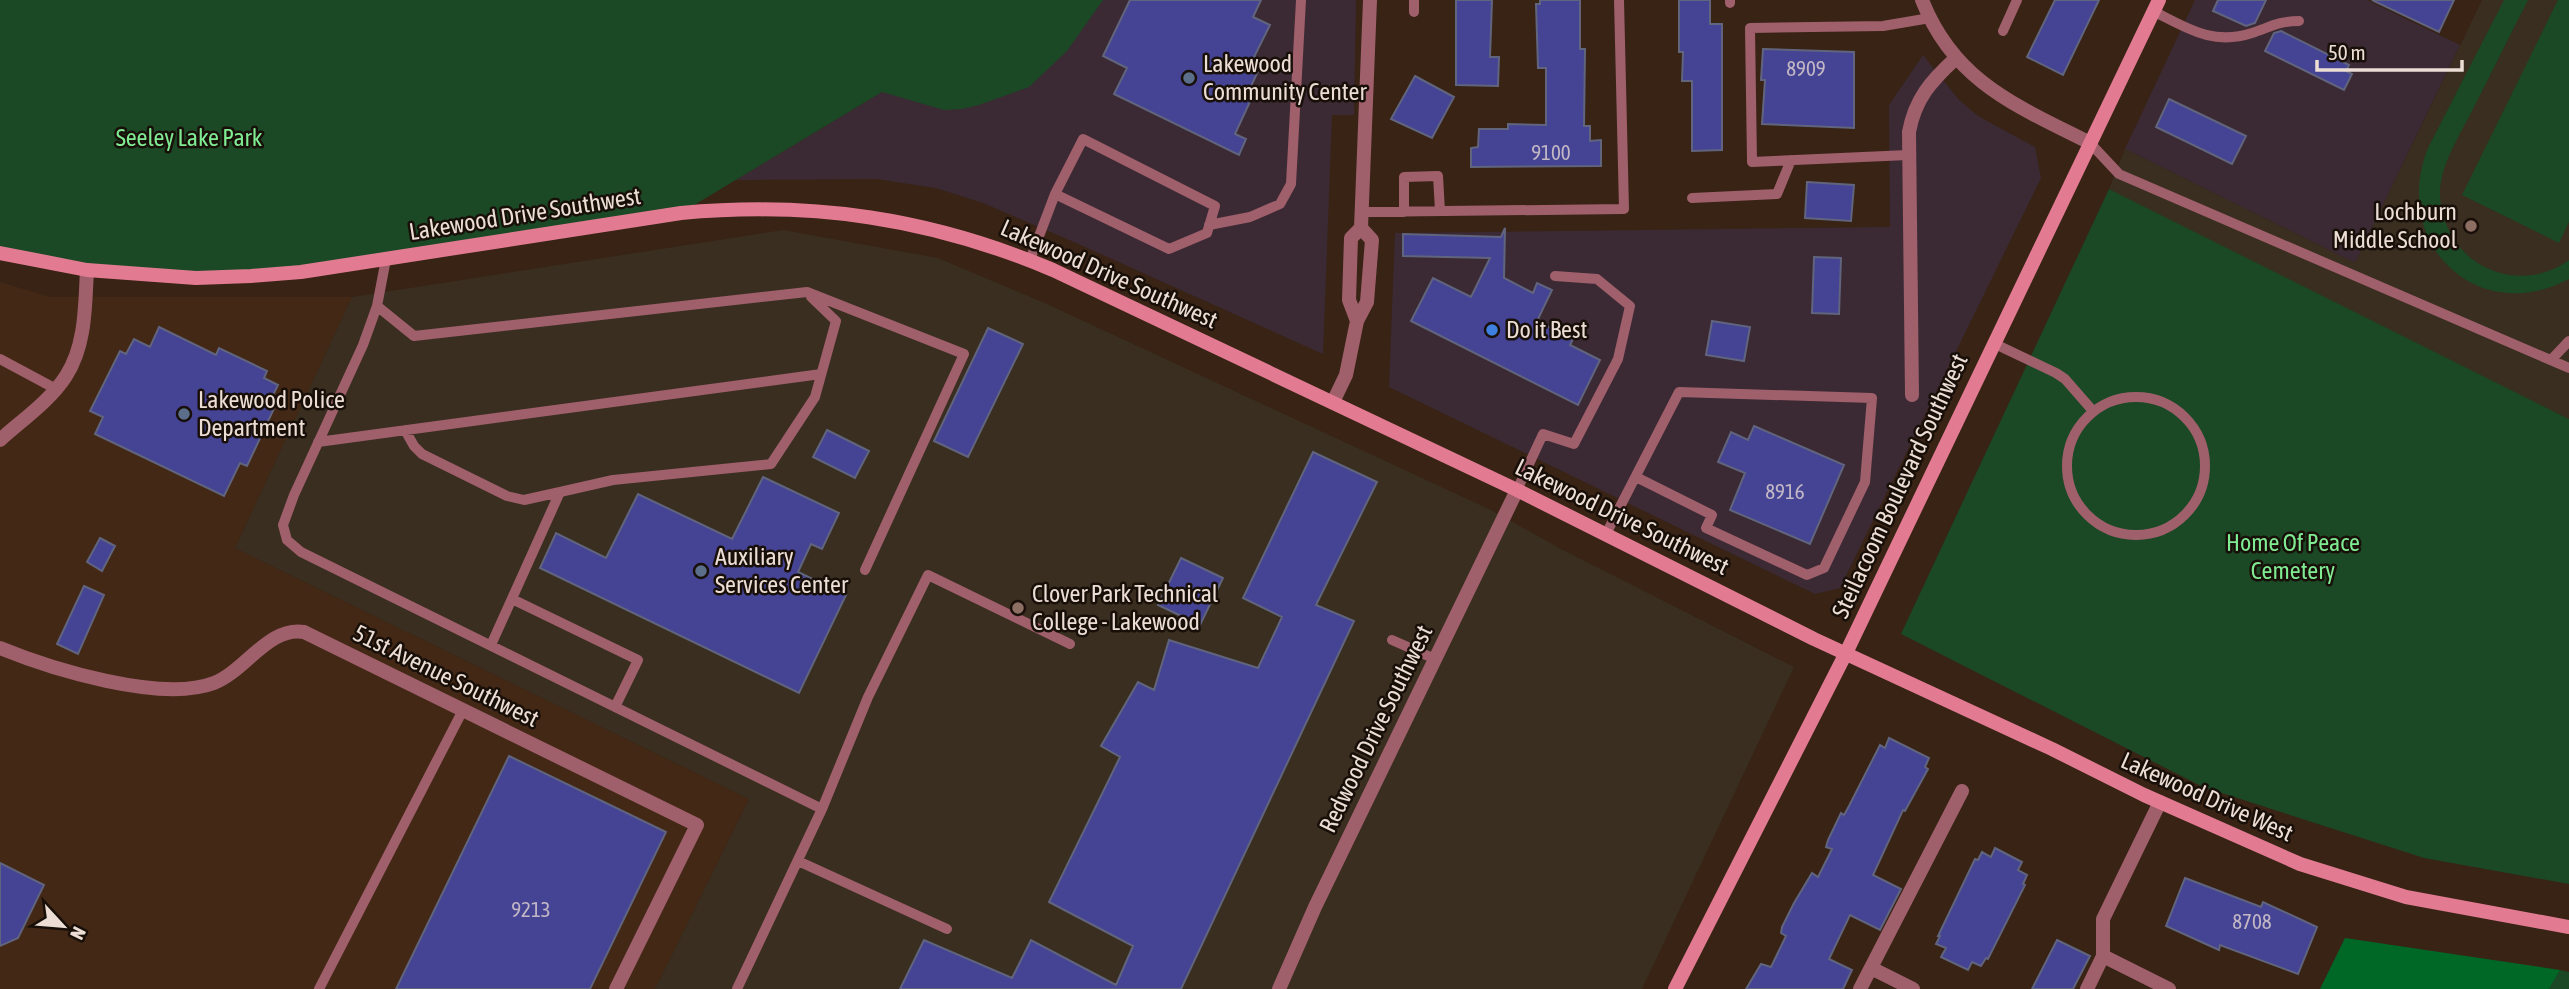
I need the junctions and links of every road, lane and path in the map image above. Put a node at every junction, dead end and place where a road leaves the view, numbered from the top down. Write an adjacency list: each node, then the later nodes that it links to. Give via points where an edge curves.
1 (1301, 0): 19 (lane, via 1291,184 1280,204 1250,217)
2 (1370, 0): 17 (street)
3 (1619, 0): 16 (lane, via 1625,209)
4 (1922, 0): 7 (street)
5 (2017, 0): 9 (lane)
6 (2156, 6): 8 (lane, via 2206,37 2228,38 2282,21); 11 (main road, Steilacoom Boulevard Southwest)
7 (1930, 18): 10 (street); 13 (lane, via 1883,26 1750,28 1752,162)
8 (2299, 21)
9 (2003, 31)
10 (1955, 59): 11 (street, via 2006,99); 12 (street, via 1917,100)
11 (2090, 143): 30 (main road, Steilacoom Boulevard Southwest); 32 (lane, via 2119,174)
12 (1908, 155): 13 (lane); 36 (street)
13 (1791, 160): 15 (lane, via 1777,194)
14 (1055, 194): 19 (lane, via 1169,248 1207,233); 19 (lane, via 1083,139 1215,206); 23 (lane)
15 (1692, 198)
16 (1440, 211): 18 (lane); 18 (lane, via 1438,176 1404,177)
17 (1361, 212): 18 (lane); 20 (street)
18 (1404, 212)
19 (1209, 225)
20 (1360, 228): 28 (street, via 1351,237 1349,300); 28 (street, via 1372,240 1367,302)
21 (0, 253): 24 (main road, Lakewood Drive Southwest)
22 (386, 259): 23 (main road, Lakewood Drive Southwest, via 681,213 765,208 892,219 974,239); 24 (main road, Lakewood Drive Southwest, via 301,272 196,278); 27 (lane)
23 (1030, 260): 37 (main road, Lakewood Drive Southwest)
24 (87, 270): 35 (street, via 79,345)
25 (1555, 276): 43 (lane, via 1597,279 1630,306 1618,359 1574,444 1542,434)
26 (807, 292): 27 (lane, via 414,336); 34 (lane, via 836,321); 46 (lane, via 964,354)
27 (377, 306): 41 (lane)
28 (1357, 321): 37 (street, via 1346,375)
29 (2569, 341): 32 (lane)
30 (1993, 343): 38 (lane, via 2065,379); 52 (main road, Steilacoom Boulevard Southwest)
31 (0, 359): 35 (lane)
32 (2552, 359): 33 (lane)
33 (2569, 368)
34 (821, 374): 39 (lane); 44 (lane, via 815,397 771,464 613,480)
35 (56, 388): 40 (street)
36 (1912, 395)
37 (1334, 402): 43 (main road, Lakewood Drive Southwest)
38 (2093, 411): 38 (lane, via 2072,439 2066,473 2072,496 2085,515 2104,529 2126,536 2150,535 2172,526 2189,512 2201,492 2206,470 2203,447 2193,426 2178,410 2135,396 2113,400)
39 (405, 430): 41 (lane); 44 (lane, via 422,454 508,496 524,500)
40 (0, 440)
41 (318, 442): 50 (lane, via 283,525 287,540 301,552)
42 (1636, 477): 42 (lane, via 1679,392 1872,398 1865,482 1824,568 1807,575 1706,528 1712,515); 45 (lane)
43 (1517, 490): 45 (main road, Lakewood Drive Southwest); 53 (street, Redwood Drive Southwest)
44 (560, 492): 47 (lane)
45 (1605, 534): 52 (main road, Lakewood Drive Southwest)
46 (865, 570)
47 (512, 599): 50 (lane); 54 (lane, via 638,660)
48 (1392, 640): 53 (lane)
49 (1070, 644): 58 (lane, via 928,575 868,697)
50 (491, 645): 54 (lane)
51 (0, 648): 55 (street, 51st Avenue Southwest, via 63,672 134,685 186,688 230,676 271,639 292,630)
52 (1846, 653): 57 (main road, Lakewood Drive West); 68 (main road, Steilacoom Boulevard Southwest)
53 (1435, 659): 67 (street, Redwood Drive Southwest)
54 (615, 707): 58 (lane)
55 (463, 710): 64 (lane); 65 (street, 51st Avenue Southwest, via 697,825)
56 (1962, 791): 63 (street)
57 (2160, 802): 60 (main road, Lakewood Drive West, via 2300,864 2355,882 2406,897); 62 (street, via 2103,919)
58 (822, 809): 59 (lane)
59 (798, 861): 61 (lane); 66 (lane)
60 (2569, 927)
61 (947, 929)
62 (2103, 956): 71 (street); 72 (street)
63 (1871, 968): 69 (street); 70 (street)
64 (319, 989)
65 (616, 989)
66 (737, 989)
67 (1279, 989)
68 (1675, 989)
69 (1860, 989)
70 (1913, 989)
71 (2087, 989)
72 (2169, 989)

